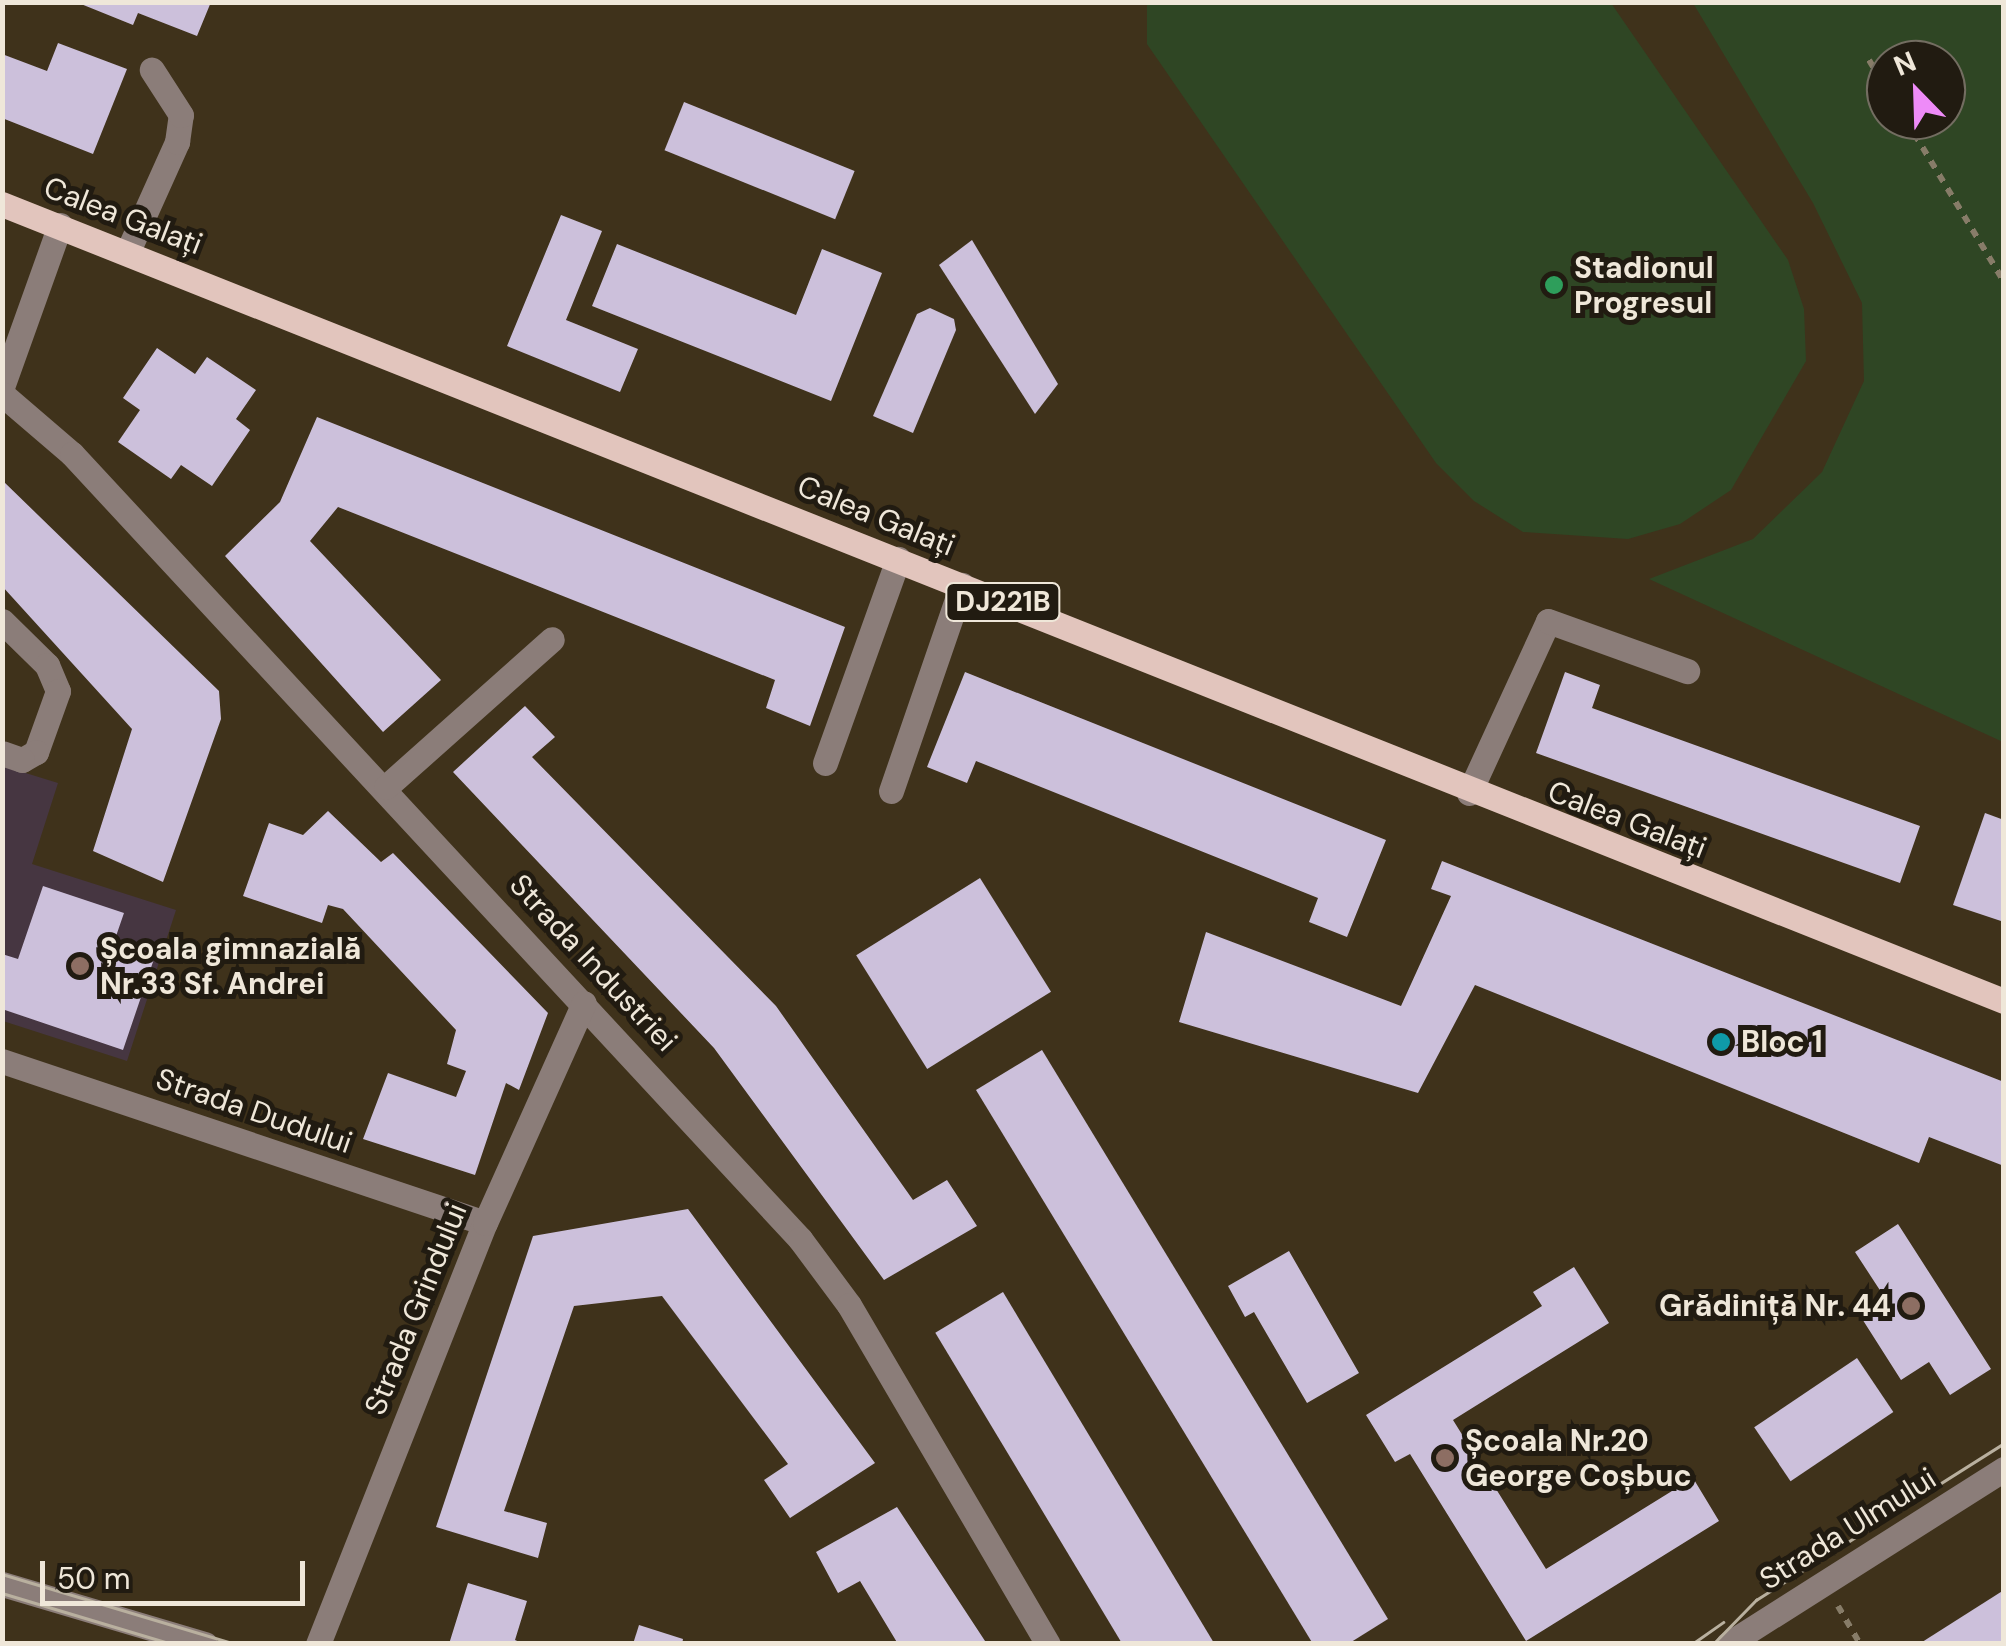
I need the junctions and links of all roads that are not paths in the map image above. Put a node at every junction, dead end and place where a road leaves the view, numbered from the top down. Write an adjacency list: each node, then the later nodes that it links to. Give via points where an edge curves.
1 (152, 70): 4 (street, via 181,115 176,142)
2 (2, 204): 3 (main road, Calea Galați / DJ221B)
3 (60, 226): 4 (main road, Calea Galați / DJ221B); 5 (street)
4 (128, 251): 7 (main road, Calea Galați / DJ221B)
5 (2, 387)
6 (2, 394): 14 (street, Strada Industriei, via 72,454)
7 (898, 559): 8 (main road, Calea Galați / DJ221B); 13 (street)
8 (962, 586): 15 (street); 16 (main road, Calea Galați / DJ221B)
9 (2, 621): 12 (street, via 47,665 58,690 36,752 22,760)
10 (552, 640): 14 (street)
11 (1687, 671): 16 (street, via 1548,620)
12 (2, 754)
13 (825, 763)
14 (386, 787): 18 (street, Strada Industriei)
15 (891, 791)
16 (1468, 793): 17 (main road, Calea Galați / DJ221B)
17 (2004, 1001)
18 (584, 1003): 20 (street, Strada Grindului); 25 (street, Strada Industriei, via 709,1134 850,1305)
19 (2, 1061): 20 (street, Strada Dudului)
20 (485, 1223): 24 (street, Strada Grindului)
21 (2004, 1469): 26 (street, Strada Ulmului)
22 (2, 1584): 23 (street)
23 (205, 1644)
24 (318, 1644)
25 (1048, 1644)
26 (1728, 1644)

